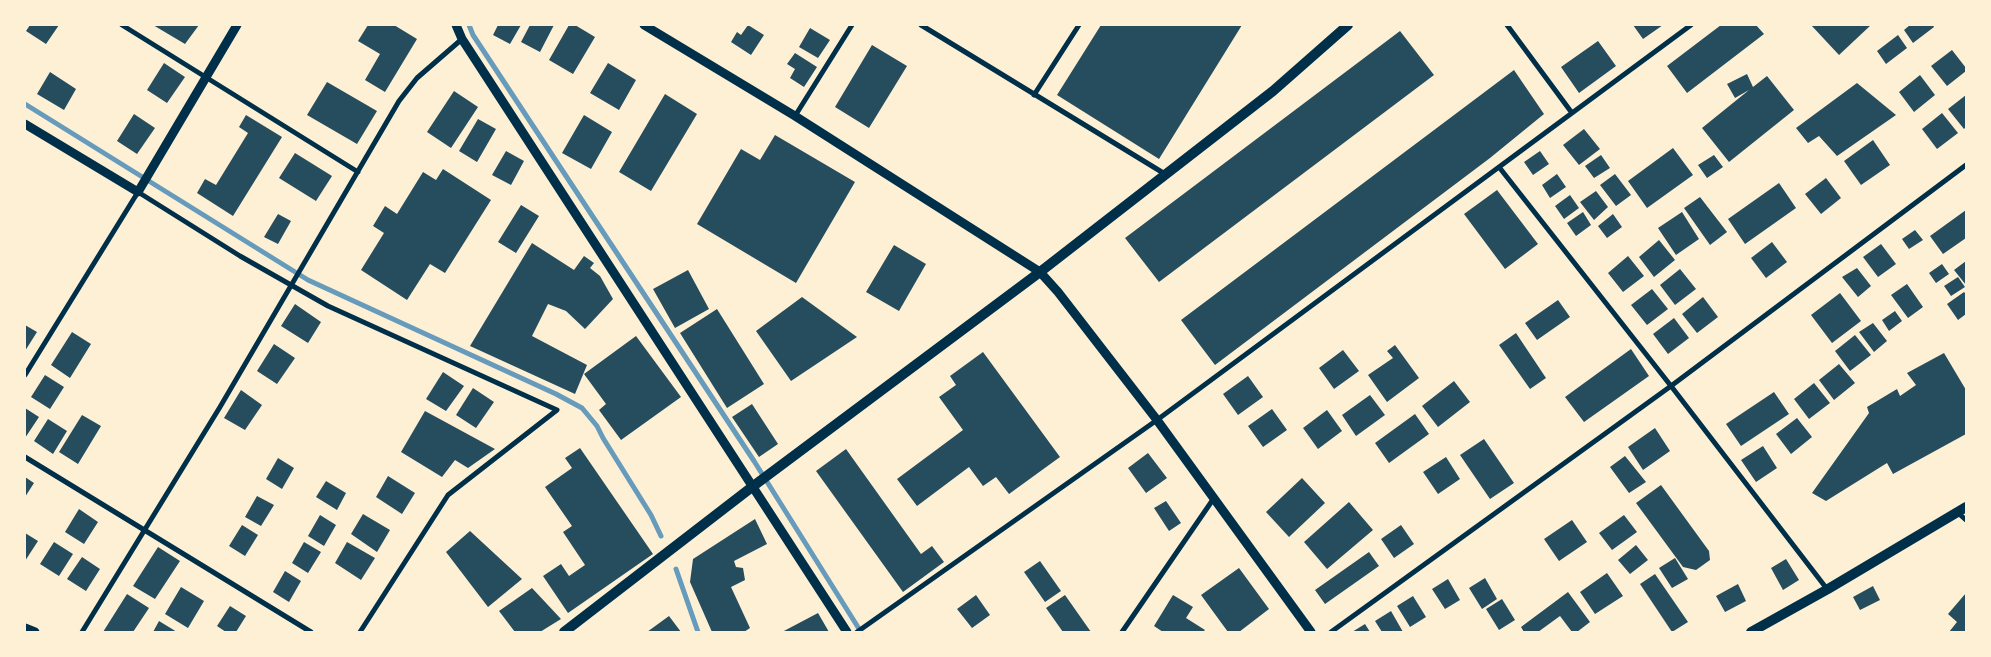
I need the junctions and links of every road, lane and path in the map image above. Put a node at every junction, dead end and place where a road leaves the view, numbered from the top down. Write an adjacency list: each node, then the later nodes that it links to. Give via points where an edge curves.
1 (122, 25): 12 (street)
2 (237, 25): 12 (street)
3 (456, 25): 11 (street)
4 (644, 25): 15 (street)
5 (852, 25): 15 (street)
6 (921, 25): 13 (street)
7 (1079, 25): 13 (street)
8 (1348, 25): 20 (main road, via 1273,91)
9 (1507, 25): 14 (street)
10 (1691, 25): 14 (street)
11 (462, 39): 19 (street, via 417,78 399,101); 28 (street)
12 (205, 76): 19 (street); 21 (street)
13 (1034, 96): 20 (street)
14 (1572, 113): 18 (street)
15 (795, 116): 22 (street)
16 (25, 124): 21 (street)
17 (1966, 165): 25 (street)
18 (1499, 167): 25 (street); 26 (street)
19 (358, 172): 23 (street)
20 (1165, 174): 22 (main road)
21 (138, 192): 23 (street); 24 (street)
22 (1040, 272): 26 (street); 28 (main road)
23 (291, 287): 32 (street); 38 (street, via 557,410 448,495)
24 (25, 375)
25 (1672, 386): 33 (street); 44 (street)
26 (1157, 420): 29 (street); 41 (street)
27 (25, 457): 32 (street)
28 (752, 487): 39 (main road); 40 (street)
29 (1214, 498): 42 (street); 43 (street)
30 (1961, 510): 31 (street); 33 (main road)
31 (1966, 520)
32 (144, 530): 36 (street); 37 (street)
33 (1828, 589): 45 (main road)
34 (25, 628): 35 (street)
35 (35, 632)
36 (82, 632)
37 (311, 632)
38 (360, 632)
39 (564, 632)
40 (847, 632)
41 (857, 632)
42 (1122, 632)
43 (1311, 632)
44 (1331, 632)
45 (1751, 632)

